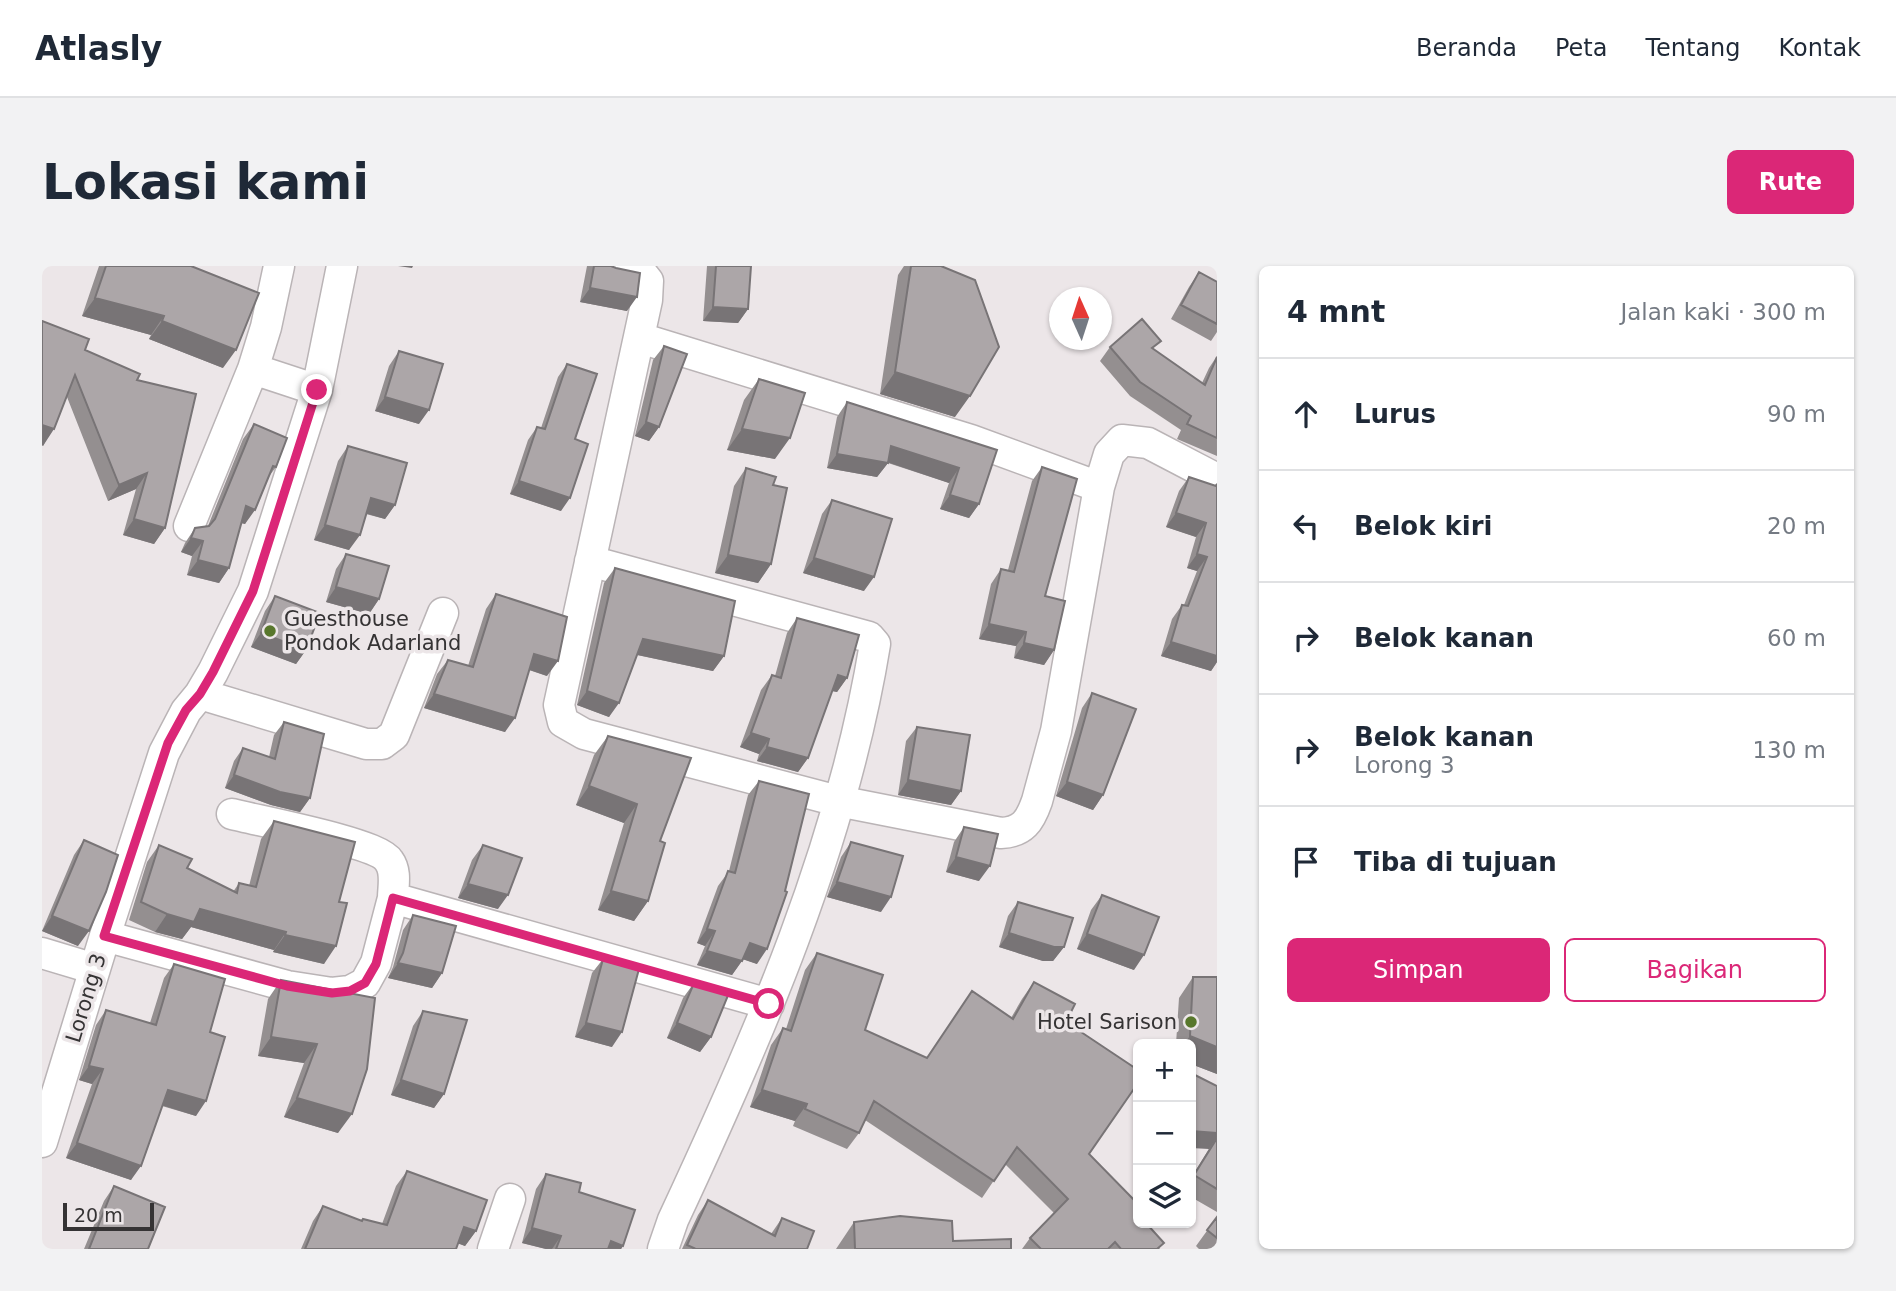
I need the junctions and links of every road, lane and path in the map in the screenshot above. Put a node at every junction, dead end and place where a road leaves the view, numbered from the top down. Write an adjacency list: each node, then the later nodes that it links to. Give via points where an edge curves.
1 (279, 266): 5 (street)
2 (342, 266): 6 (street, Lorong 3)
3 (609, 266): 4 (street, via 640,271 648,281)
4 (640, 338): 8 (street, via 971,440); 10 (street)
5 (253, 369): 6 (street); 9 (street)
6 (317, 390): 12 (street, Lorong 3, via 253,591)
7 (1217, 479): 8 (street, via 1148,443 1122,440 1109,454)
8 (1099, 487): 13 (street, via 1056,731 1029,820 1016,832 1001,833)
9 (189, 526)
10 (590, 562): 13 (street, via 559,705 566,726 625,746); 13 (street, via 869,637 875,644 870,677)
11 (443, 613): 12 (street, via 394,735 382,744 366,744)
12 (200, 694): 16 (street, Lorong 3, via 168,743)
13 (838, 801): 19 (street, via 811,892)
14 (232, 814): 15 (street, via 382,854 394,870)
15 (393, 898): 16 (street, via 376,964 365,983 350,991 287,986); 19 (street)
16 (104, 936): 18 (street, Lorong 3)
17 (42, 953): 18 (street)
18 (94, 969): 20 (street, Lorong 3)
19 (769, 1004): 24 (street)
20 (53, 1070): 21 (street, Lorong 3)
21 (42, 1143)
22 (510, 1199): 23 (street)
23 (492, 1249)
24 (663, 1249)

